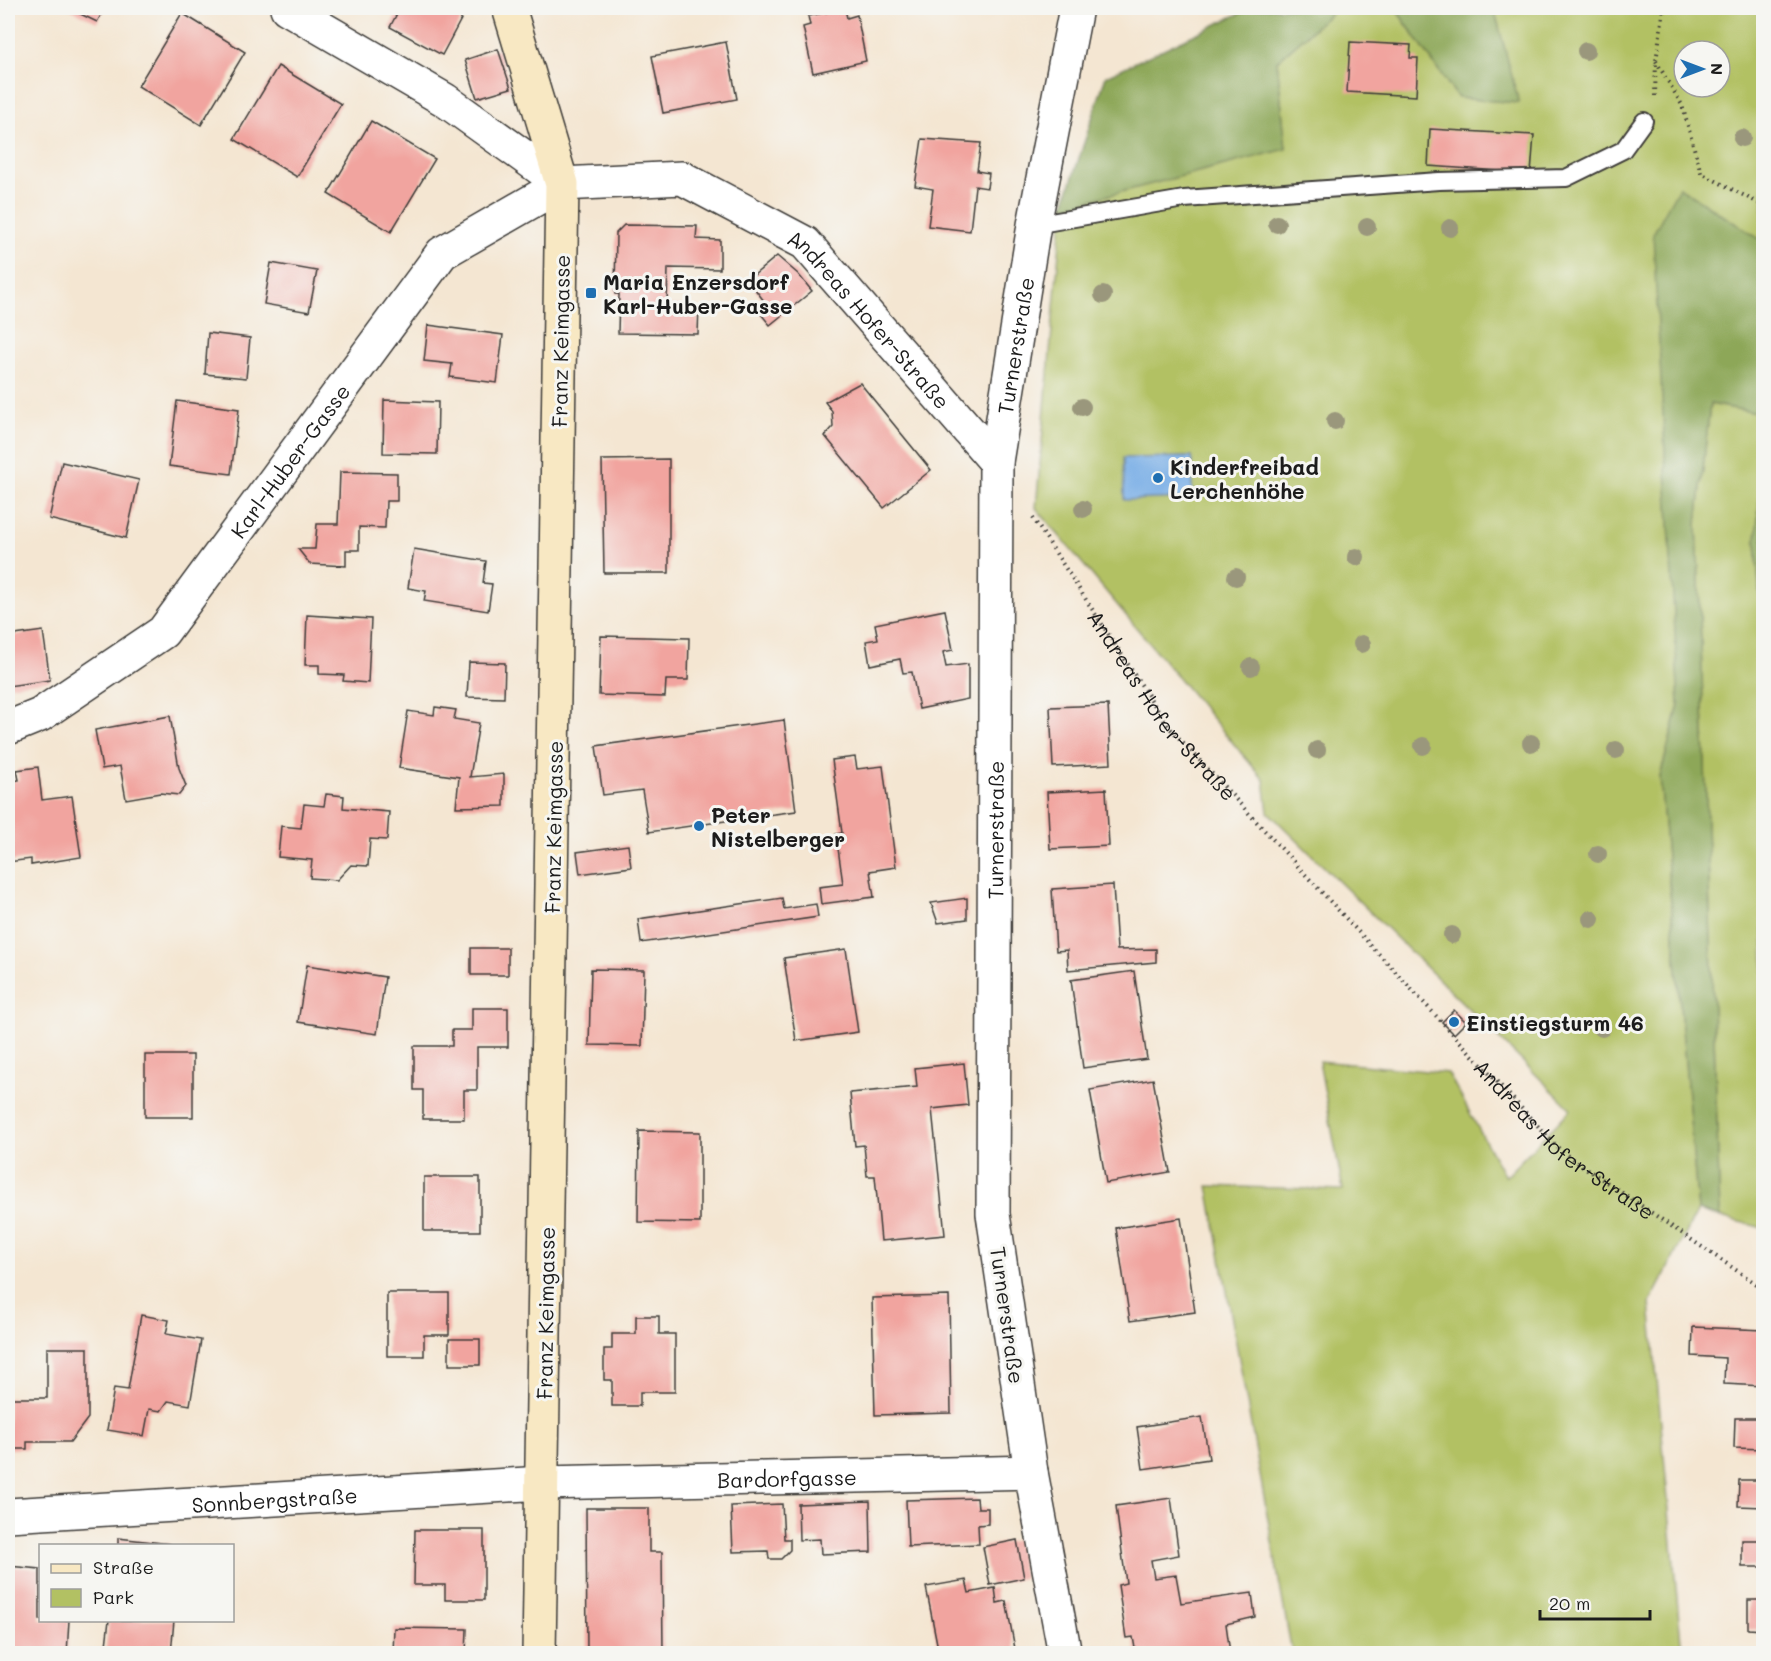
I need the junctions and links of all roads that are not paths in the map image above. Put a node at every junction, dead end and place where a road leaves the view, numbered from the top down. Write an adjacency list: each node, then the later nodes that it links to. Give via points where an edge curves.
1 (286, 8): 5 (street, via 446,100)
2 (509, 8): 5 (main road, Franz Keimgasse)
3 (1076, 8): 6 (street, Turnerstraße)
4 (1644, 121): 6 (lane, via 1623,150 1566,178 1439,181 1184,199)
5 (562, 184): 7 (street, Andreas Hofer-Straße, via 682,178 805,243); 8 (street, Karl-Huber-Gasse, via 442,253 163,632 40,715); 10 (main road, Franz Keimgasse)
6 (1034, 225): 7 (street, Turnerstraße)
7 (996, 462): 9 (street, Turnerstraße, via 993,1214)
8 (8, 728)
9 (1031, 1472): 10 (street, Bardorfgasse); 13 (street, Turnerstraße)
10 (543, 1483): 11 (street, Sonnbergstraße); 12 (main road, Franz Keimgasse)
11 (8, 1515)
12 (539, 1653)
13 (1065, 1653)

